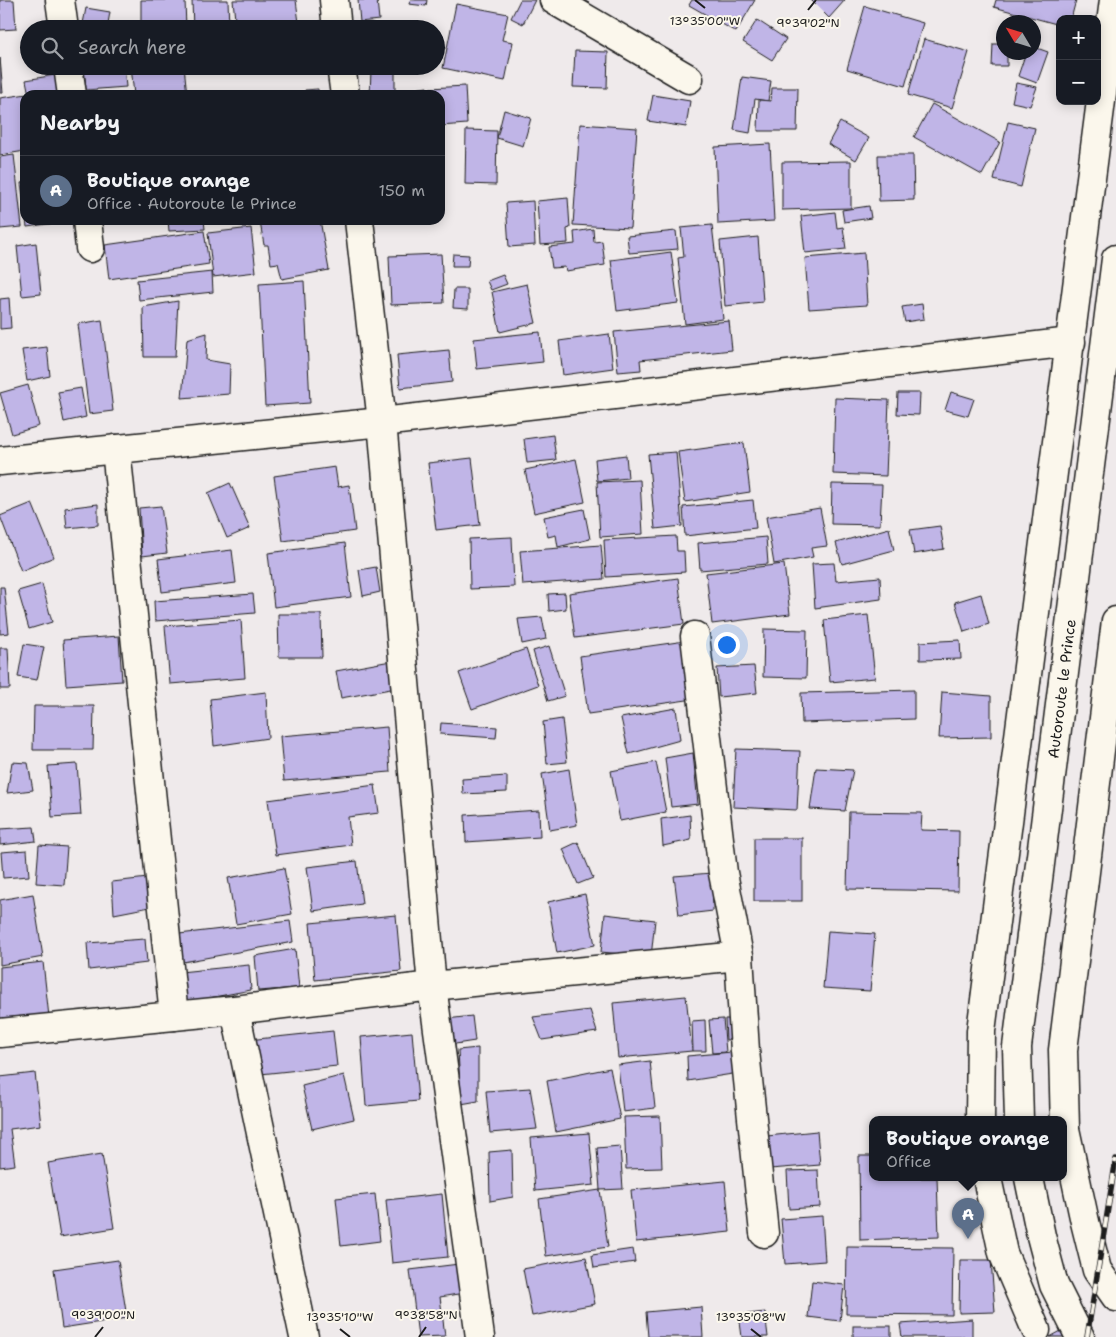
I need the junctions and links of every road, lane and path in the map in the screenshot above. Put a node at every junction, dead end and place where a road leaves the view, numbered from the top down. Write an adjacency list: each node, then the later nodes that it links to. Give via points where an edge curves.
1 (60, 0): 5 (street)
2 (334, 0): 6 (street)
3 (554, 0): 9 (street)
4 (1114, 0): 16 (street)
5 (63, 20)
6 (336, 20)
7 (69, 75): 10 (street)
8 (342, 75): 11 (street)
9 (689, 79)
10 (71, 90)
11 (344, 90)
12 (88, 225): 14 (street)
13 (360, 225): 17 (street)
14 (90, 248)
15 (1116, 258): 28 (street, Autoroute le Prince, via 1017,1048)
16 (1071, 342): 17 (street); 27 (street, via 981,1031)
17 (382, 422): 18 (street); 23 (street)
18 (116, 449): 19 (street); 25 (street)
19 (0, 461)
20 (1116, 621): 29 (street, via 1063,1050)
21 (695, 636): 22 (street, via 723,873)
22 (739, 956): 23 (street); 33 (street, via 745,1052)
23 (432, 986): 24 (street); 38 (street)
24 (235, 1010): 25 (street); 37 (street)
25 (174, 1016): 26 (street)
26 (0, 1033)
27 (980, 1116)
28 (1020, 1116)
29 (1065, 1116)
30 (1067, 1138): 35 (street, via 1097,1270)
31 (988, 1181): 36 (street, via 1003,1253)
32 (1030, 1181): 34 (street)
33 (764, 1233)
34 (1054, 1285): 36 (street); 39 (street)
35 (1115, 1290)
36 (1034, 1333)
37 (304, 1337)
38 (480, 1337)
39 (1080, 1337)

